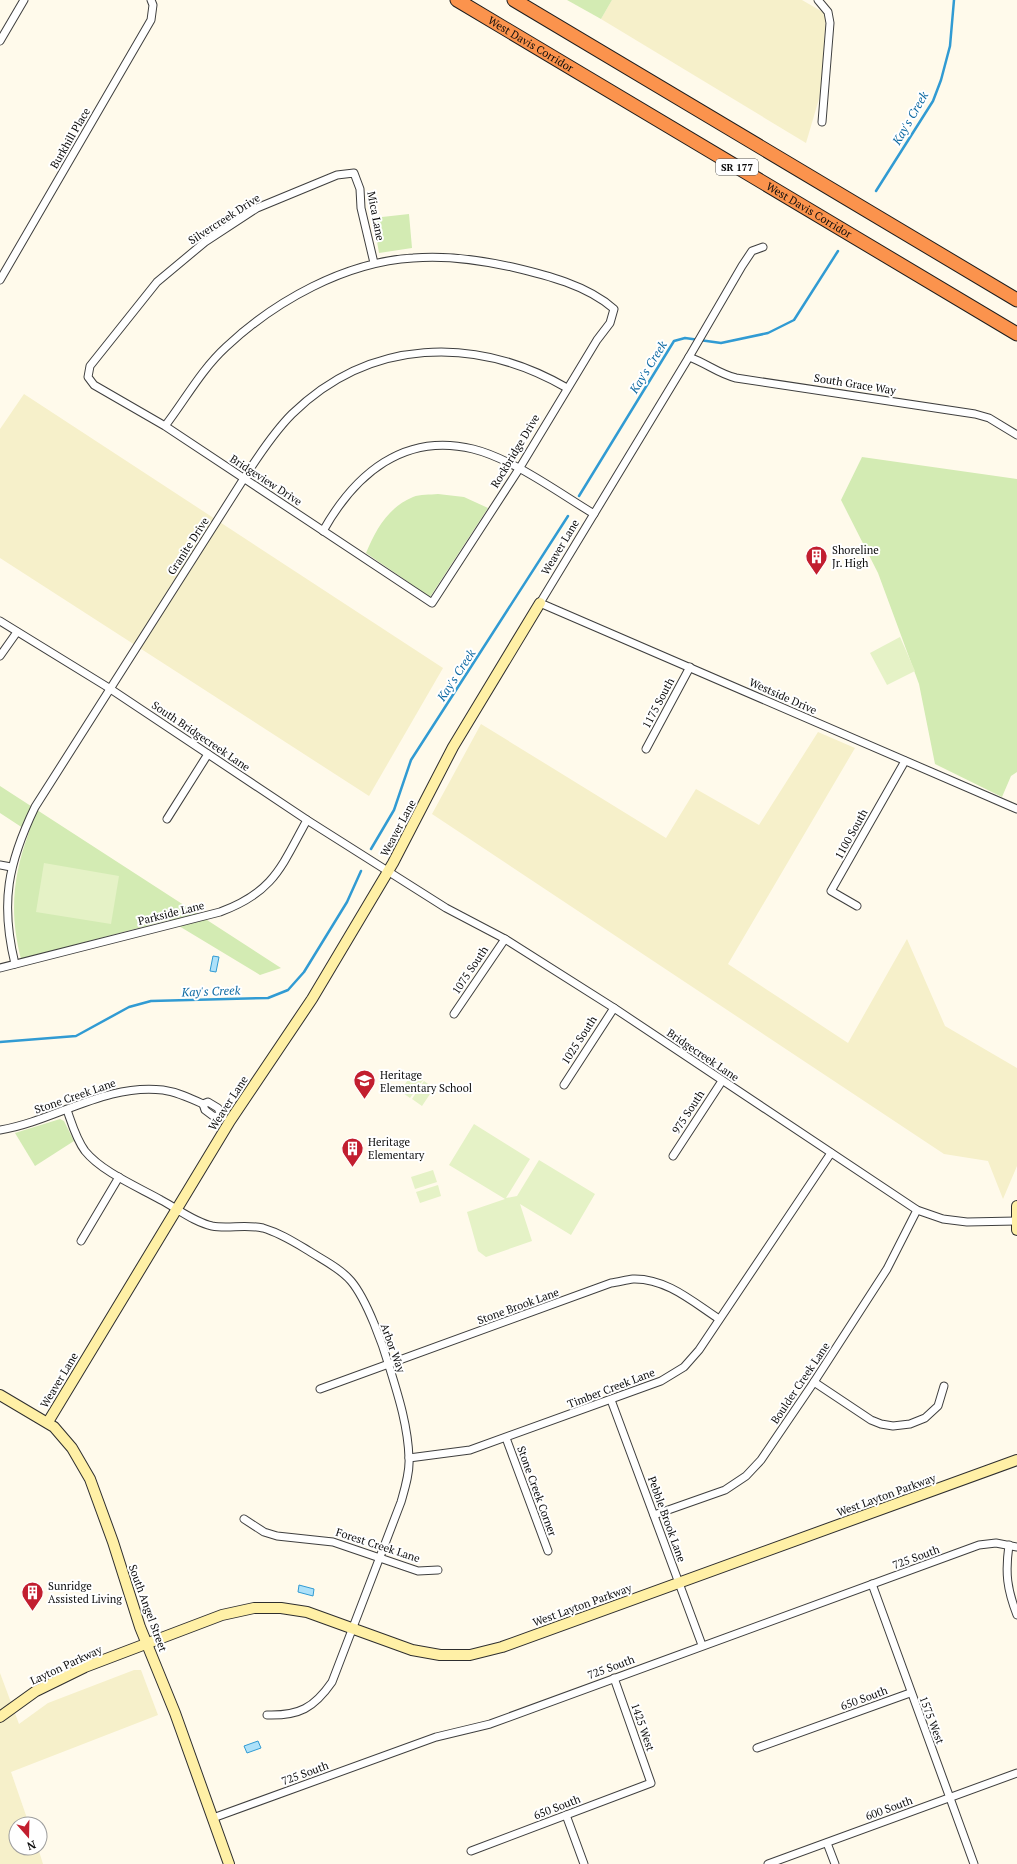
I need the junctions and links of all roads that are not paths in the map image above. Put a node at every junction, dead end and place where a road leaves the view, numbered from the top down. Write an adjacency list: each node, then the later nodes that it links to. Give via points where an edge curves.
1 (24, 0): 6 (street)
2 (456, 0): 13 (highway, West Davis Corridor / SR 177)
3 (514, 0): 12 (highway, SR 177)
4 (818, 0): 7 (street, via 826,8 830,20)
5 (152, 3): 11 (street, Burkhill Place, via 151,20)
6 (0, 41)
7 (822, 122)
8 (354, 173): 10 (street, Mica Lane, via 360,189); 15 (street, Silvercreek Drive, via 337,175 257,208 205,242 157,282 90,366)
9 (764, 247): 14 (street, Weaver Lane, via 752,251)
10 (374, 263): 16 (street, Rockbridge Drive, via 413,258 455,258 495,263 536,272 603,299 614,309 610,323); 17 (street, via 337,276 259,319 225,348 192,386)
11 (0, 280)
12 (1017, 300)
13 (1017, 334)
14 (689, 357): 18 (street, South Grace Way, via 724,375 736,378 974,414 989,418); 21 (street, Weaver Lane)
15 (88, 377): 17 (street, Bridgeview Drive, via 94,385)
16 (567, 388): 19 (street, Rockbridge Drive); 20 (street, Granite Drive, via 537,372 502,359 470,353 442,351 388,358 342,377 292,414)
17 (165, 426): 20 (street, Bridgeview Drive)
18 (1017, 435)
19 (519, 469): 21 (street); 22 (street, via 474,449 451,446 405,452 383,462 360,479 341,502); 23 (street, Rockbridge Drive)
20 (244, 479): 22 (street, Bridgeview Drive); 29 (street, Granite Drive)
21 (594, 514): 24 (street, Weaver Lane)
22 (323, 531): 23 (street, Bridgeview Drive)
23 (432, 603)
24 (540, 603): 28 (street, Westside Drive); 38 (main road, Weaver Lane, via 453,747)
25 (0, 621): 26 (street, South Bridgecreek Lane)
26 (17, 632): 27 (street); 29 (street, South Bridgecreek Lane)
27 (0, 656)
28 (690, 667): 30 (street, 1175 South); 32 (street, Westside Drive)
29 (109, 688): 31 (street, South Bridgecreek Lane); 37 (street, Granite Drive, via 35,807 20,838)
30 (646, 749)
31 (208, 754): 34 (street); 35 (street, South Bridgecreek Lane)
32 (905, 761): 33 (street, Westside Drive); 39 (street, 1100 South, via 831,891)
33 (1017, 809)
34 (167, 819)
35 (307, 820): 38 (street, South Bridgecreek Lane); 41 (street, Parkside Lane, via 278,872 252,898 237,906)
36 (0, 865): 37 (street)
37 (11, 867): 41 (street, Granite Drive, via 6,903 8,936)
38 (388, 871): 40 (street, Bridgecreek Lane, via 446,908); 48 (main road, Weaver Lane, via 308,1004)
39 (857, 906)
40 (505, 939): 43 (street, Bridgecreek Lane); 44 (street, 1075 South)
41 (15, 964): 42 (street, Parkside Lane)
42 (0, 968)
43 (614, 1008): 45 (street, Bridgecreek Lane); 46 (street, 1025 South)
44 (454, 1014)
45 (722, 1081): 50 (street, Bridgecreek Lane); 51 (street, 975 South)
46 (564, 1085)
47 (66, 1110): 48 (street, Stone Creek Lane, via 116,1092 138,1089 163,1090 184,1095 203,1104 205,1110 213,1116 221,1115); 49 (street, Stone Creek Lane, via 15,1128); 52 (street, Arbor Way, via 86,1151)
48 (230, 1121): 54 (main road, Weaver Lane)
49 (0, 1130)
50 (830, 1153): 55 (street, Bridgecreek Lane); 58 (street, Timber Creek Lane)
51 (673, 1156)
52 (119, 1177): 54 (street, Arbor Way); 57 (street)
53 (1017, 1206): 56 (main road)
54 (176, 1209): 59 (street, Arbor Way, via 197,1221 214,1226 245,1225 264,1228 284,1236 335,1268 351,1280 358,1291); 65 (main road, Weaver Lane)
55 (917, 1210): 56 (street, Bridgecreek Lane, via 942,1219); 60 (street, Boulder Creek Lane, via 887,1269)
56 (1017, 1226)
57 (81, 1241)
58 (719, 1319): 59 (street, Stone Brook Lane, via 672,1288 655,1281 633,1279 611,1284); 64 (street, Timber Creek Lane, via 699,1350 684,1367 661,1381)
59 (388, 1364): 62 (street, Stone Brook Lane); 67 (street, Arbor Way, via 402,1412)
60 (814, 1382): 61 (street, via 871,1420 893,1426 910,1424 925,1418 938,1406); 69 (street, Boulder Creek Lane, via 761,1460 746,1476 725,1490)
61 (944, 1386)
62 (320, 1389)
63 (0, 1395): 65 (main road, South Angel Street)
64 (612, 1400): 66 (street, Timber Creek Lane); 69 (street, Pebble Brook Lane)
65 (48, 1422): 80 (main road, South Angel Street, via 72,1448 90,1479)
66 (506, 1438): 67 (street, Timber Creek Lane, via 453,1454); 73 (street, Stone Creek Corner)
67 (409, 1458): 74 (street, Arbor Way, via 408,1476 401,1502)
68 (1017, 1460): 76 (main road, West Layton Parkway)
69 (654, 1515): 76 (street, Pebble Brook Lane)
70 (244, 1519): 74 (street, Forest Creek Lane, via 264,1532 277,1536 333,1542)
71 (1009, 1545): 72 (street, 725 South); 77 (street, 725 South, via 979,1545); 78 (street, via 1007,1582)
72 (1017, 1547)
73 (548, 1551)
74 (380, 1558): 75 (street, Forest Creek Lane, via 418,1571); 79 (street, Arbor Way)
75 (438, 1570)
76 (679, 1582): 79 (main road, West Layton Parkway, via 502,1647 470,1655 440,1655 412,1650); 81 (street, Pebble Brook Lane)
77 (872, 1584): 81 (street, 725 South); 83 (street, 1575 West)
78 (1017, 1615)
79 (354, 1629): 80 (main road, West Layton Parkway, via 307,1612 281,1608 254,1608 222,1615); 84 (street, Arbor Way, via 332,1682 321,1698 302,1710 284,1715)
80 (146, 1643): 85 (main road, Layton Parkway, via 36,1690); 91 (main road, South Angel Street, via 175,1713)
81 (702, 1645): 82 (street, 725 South)
82 (614, 1678): 88 (street, 1425 West); 91 (street, 725 South, via 490,1724 436,1737)
83 (910, 1693): 86 (street, 650 South); 89 (street, 1575 West)
84 (267, 1715)
85 (0, 1717)
86 (757, 1748)
87 (1017, 1773): 89 (street, 600 South)
88 (651, 1783): 90 (street, 650 South)
89 (950, 1797): 92 (street, 600 South); 98 (street, 1575 West)
90 (566, 1816): 93 (street, 650 South); 95 (street)
91 (213, 1818): 94 (main road, South Angel Street)
92 (827, 1843): 96 (street, 600 South); 97 (street)
93 (470, 1851)
94 (229, 1864)
95 (584, 1864)
96 (768, 1864)
97 (835, 1864)
98 (974, 1864)

